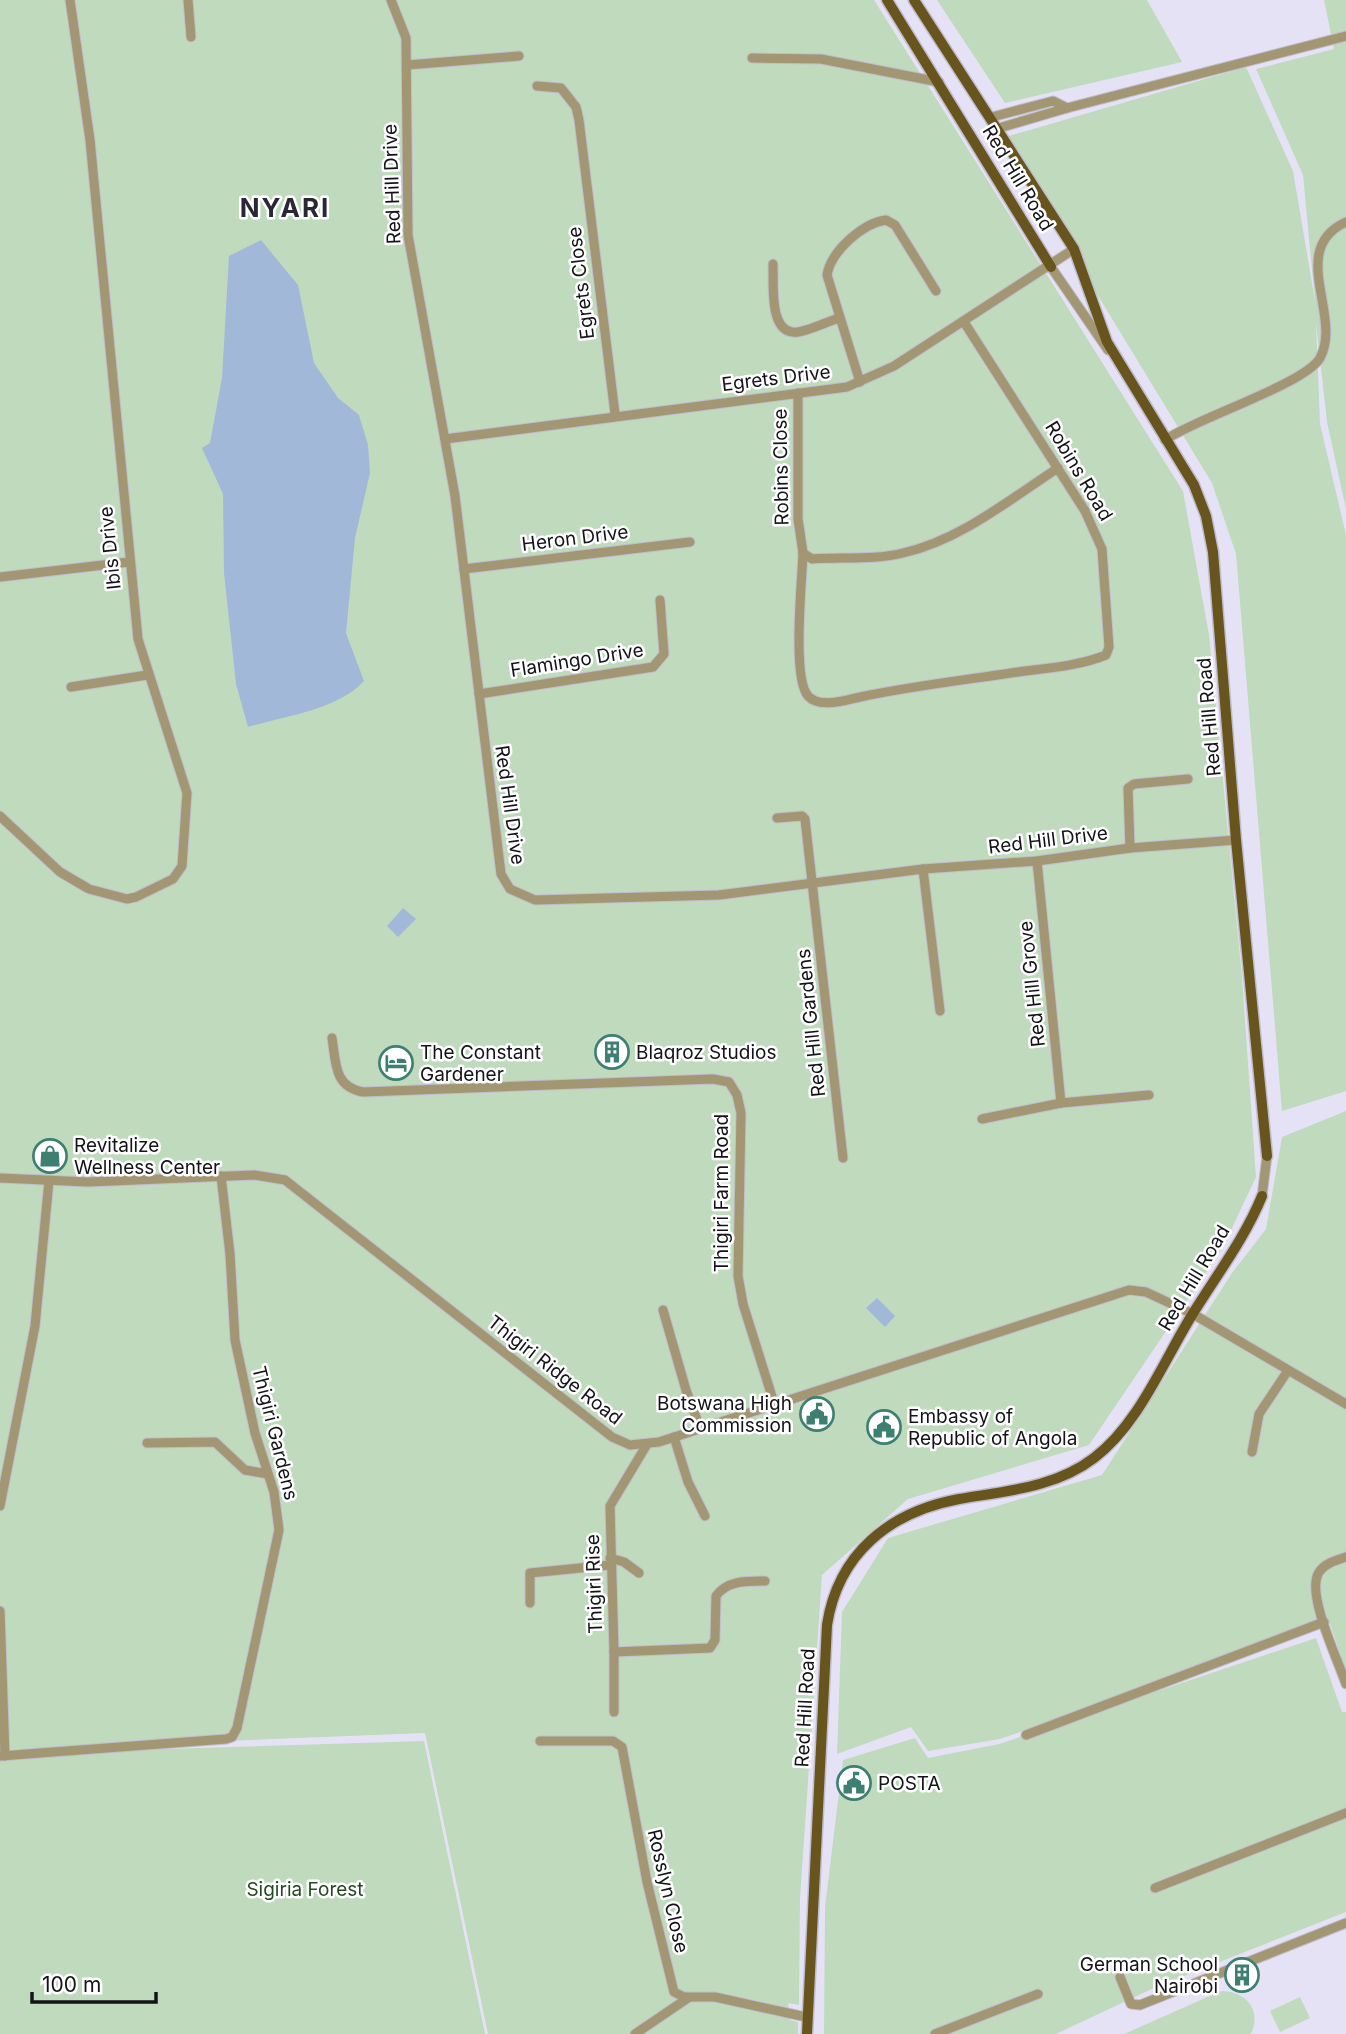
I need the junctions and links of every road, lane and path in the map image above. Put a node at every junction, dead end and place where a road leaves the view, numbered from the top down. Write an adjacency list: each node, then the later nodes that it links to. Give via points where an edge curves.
1 (70, 0): 32 (street, Ibis Drive, via 90,140)
2 (188, 0): 7 (street)
3 (391, 0): 10 (street, Red Hill Drive, via 406,38)
4 (887, 0): 11 (main road, Red Hill Road)
5 (914, 0): 14 (main road, Red Hill Road)
6 (1346, 36): 13 (street)
7 (191, 37)
8 (519, 56): 10 (street)
9 (752, 58): 11 (street, via 821,59)
10 (407, 65): 27 (street, Red Hill Drive, via 408,235)
11 (939, 82): 19 (main road, Red Hill Road)
12 (537, 86): 26 (street, Egrets Close, via 561,88 579,120)
13 (1067, 108): 14 (street, via 1053,101); 15 (street)
14 (992, 117): 15 (main road, Red Hill Road)
15 (999, 128): 17 (main road, Red Hill Road)
16 (1346, 222): 28 (street, via 1325,236 1318,252 1324,343 1320,358 1297,377)
17 (1074, 249): 19 (street, Egrets Drive); 23 (main road, Red Hill Road, via 1100,327)
18 (773, 264): 21 (street, via 776,314 785,331 797,332)
19 (1051, 267): 22 (street, Egrets Drive); 23 (street, Red Hill Road)
20 (936, 291): 21 (street, via 895,225 877,221 829,264 827,275)
21 (839, 318): 24 (street)
22 (964, 322): 24 (street, Egrets Drive); 29 (street, Robins Road)
23 (1123, 372): 28 (main road, Red Hill Road)
24 (860, 382): 25 (street, Egrets Drive)
25 (798, 393): 26 (street, Egrets Drive); 31 (street, Robins Close, via 798,519)
26 (615, 414): 27 (street, Egrets Drive)
27 (445, 439): 33 (street, Red Hill Drive)
28 (1165, 440): 43 (main road, Red Hill Road, via 1194,485 1210,532)
29 (1058, 468): 31 (street, via 932,545 900,554 812,559); 36 (street, Robins Road, via 1102,549 1109,647 1107,655)
30 (690, 542): 33 (street, Heron Drive)
31 (803, 553): 36 (street, Robins Close, via 800,662 803,685 817,702)
32 (129, 562): 34 (street); 37 (street, Ibis Drive)
33 (464, 569): 39 (street, Red Hill Drive)
34 (0, 576)
35 (660, 600): 39 (street, Flamingo Drive, via 664,654 653,667)
36 (1064, 665)
37 (147, 675): 38 (street); 41 (street, Ibis Drive, via 187,793 182,866 173,879 127,899 89,889 60,872)
38 (71, 687)
39 (479, 694): 47 (street, Red Hill Drive, via 501,874 513,892 535,900 573,899 719,894)
40 (1188, 779): 44 (street, via 1128,788)
41 (0, 816)
42 (777, 818): 47 (street, Red Hill Gardens, via 805,819)
43 (1236, 840): 44 (street, Red Hill Drive); 53 (main road, Red Hill Road)
44 (1130, 848): 45 (street, Red Hill Drive)
45 (1037, 862): 46 (street, Red Hill Drive); 51 (street, Red Hill Grove)
46 (923, 869): 47 (street, Red Hill Drive); 48 (street)
47 (813, 884): 54 (street, Red Hill Gardens)
48 (940, 1011)
49 (332, 1038): 62 (street, Thigiri Farm Road, via 339,1078 344,1086 363,1092 729,1082 741,1113 737,1276)
50 (1149, 1095): 51 (street)
51 (1061, 1104): 52 (street)
52 (982, 1119)
53 (1267, 1156): 58 (street, Red Hill Road)
54 (843, 1158)
55 (221, 1176): 57 (street, Thigiri Ridge Road); 67 (street, Thigiri Ridge Road, via 276,1177 296,1186 612,1437); 69 (street, Thigiri Gardens, via 235,1340)
56 (0, 1178): 57 (street, Thigiri Ridge Road)
57 (49, 1181): 70 (street, via 35,1326)
58 (1262, 1196): 60 (main road, Red Hill Road)
59 (663, 1310): 64 (street)
60 (1193, 1314): 61 (street); 62 (street, via 1146,1292 1121,1291); 91 (main road, Red Hill Road, via 1123,1428 1092,1460 1034,1486 957,1499 904,1517 861,1549 839,1580 827,1625)
61 (1287, 1372): 63 (street); 68 (street, via 1259,1414)
62 (774, 1403): 64 (street)
63 (1346, 1405)
64 (701, 1427): 65 (street)
65 (674, 1437): 67 (street); 71 (street)
66 (147, 1443): 69 (street, via 212,1441 246,1471)
67 (646, 1446): 73 (street, Thigiri Rise, via 610,1506)
68 (1252, 1452)
69 (268, 1474): 84 (street, Thigiri Gardens, via 279,1520 278,1540 232,1737)
70 (0, 1506)
71 (705, 1516)
72 (1346, 1557): 78 (street, via 1319,1572 1317,1597)
73 (610, 1562): 74 (street, via 624,1562); 76 (street, via 530,1573); 79 (street, Thigiri Rise)
74 (639, 1573)
75 (765, 1581): 79 (street, Thigiri Rise, via 740,1581 719,1591 715,1640 707,1650)
76 (530, 1603)
77 (0, 1611): 84 (street)
78 (1324, 1622): 80 (street); 82 (street)
79 (614, 1652): 81 (street)
80 (1346, 1684)
81 (614, 1712)
82 (1026, 1735)
83 (540, 1741): 90 (street, Rosslyn Close, via 613,1741 622,1747 672,1987 678,1996)
84 (3, 1756)
85 (1346, 1813): 86 (street)
86 (1155, 1888)
87 (1346, 1923): 88 (street, via 1140,2005 1126,1998)
88 (1120, 1977)
89 (1038, 1994): 94 (street)
90 (689, 1997): 91 (street, via 715,1997); 92 (street)
91 (806, 2017): 93 (main road, Red Hill Road)
92 (635, 2034)
93 (807, 2034)
94 (935, 2034)

